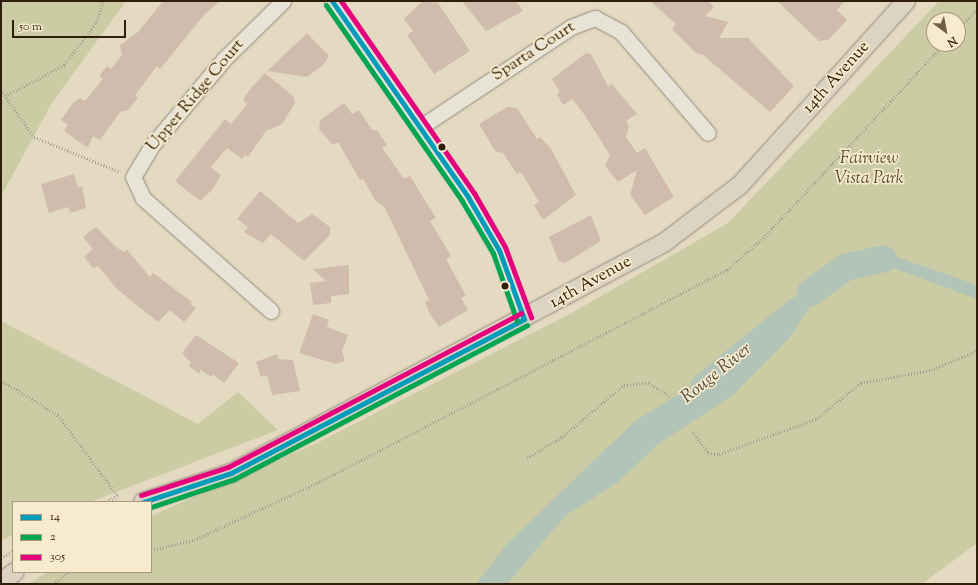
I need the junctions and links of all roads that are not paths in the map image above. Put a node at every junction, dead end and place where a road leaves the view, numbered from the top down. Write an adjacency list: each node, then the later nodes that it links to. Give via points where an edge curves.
1 (283, 1): 6 (street, Upper Ridge Court, via 224,59 153,144 133,177 143,198)
2 (332, 1): 4 (street)
3 (906, 1): 7 (main road, 14th Avenue, via 740,185 664,242)
4 (419, 128): 5 (street, Sparta Court, via 571,27 594,18 621,32); 7 (street, via 468,197 499,250)
5 (708, 133)
6 (272, 311)
7 (524, 319): 8 (main road, 14th Avenue, via 231,473)
8 (146, 501)
9 (14, 573): 10 (main road)
10 (1, 582)

